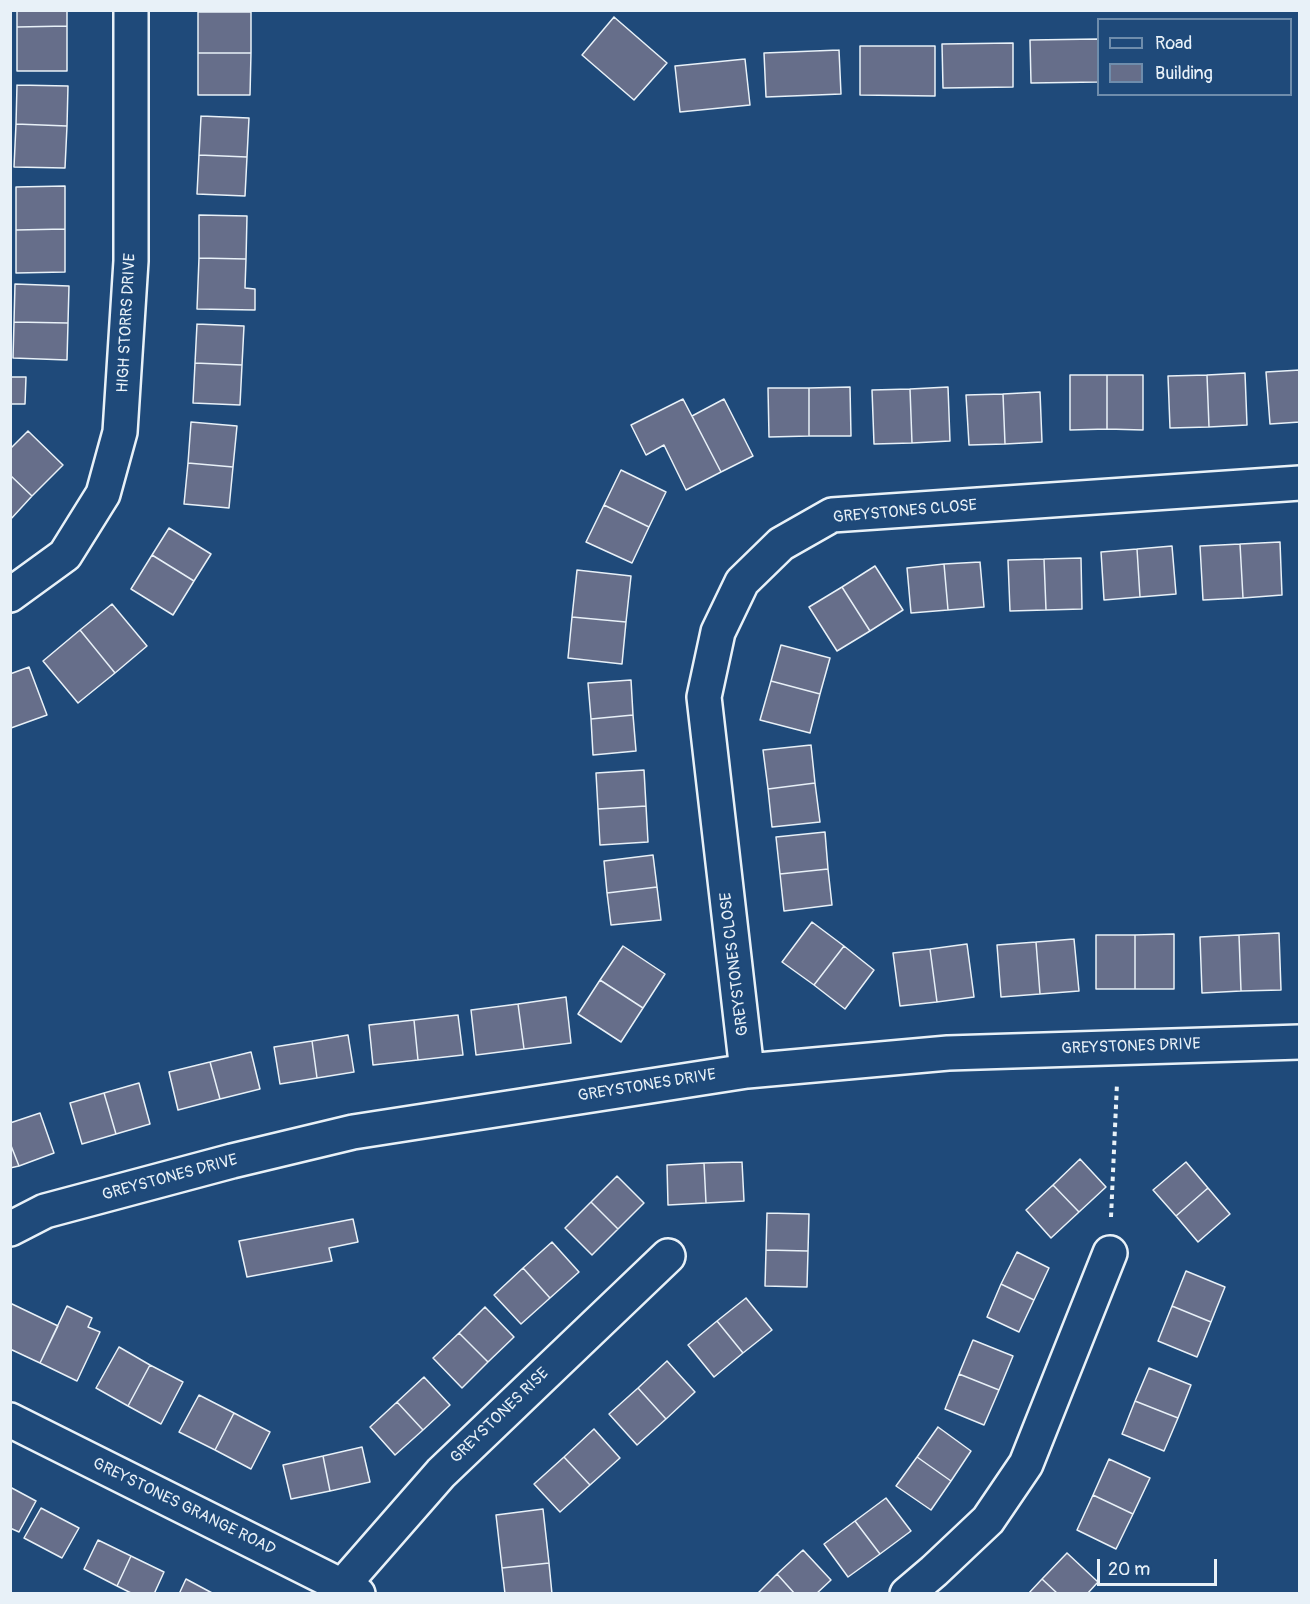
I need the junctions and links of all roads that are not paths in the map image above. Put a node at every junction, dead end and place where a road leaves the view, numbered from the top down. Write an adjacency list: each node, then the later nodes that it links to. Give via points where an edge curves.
1 (130, 10): 3 (street, HIGH STORRS DRIVE, via 131,261 120,432 103,494 64,555)
2 (1299, 483): 5 (street, GREYSTONES CLOSE, via 832,516 781,544 742,582 718,632 704,697)
3 (10, 595)
4 (1299, 1042): 5 (street, GREYSTONES DRIVE, via 948,1053)
5 (747, 1071): 6 (street, GREYSTONES DRIVE, via 353,1132 45,1211)
6 (10, 1229)
7 (1110, 1253): 11 (street, via 1026,1464 988,1520)
8 (668, 1256): 10 (street, GREYSTONES RISE, via 441,1473)
9 (10, 1420): 10 (street, GREYSTONES GRANGE ROAD)
10 (350, 1589)
11 (907, 1593)

